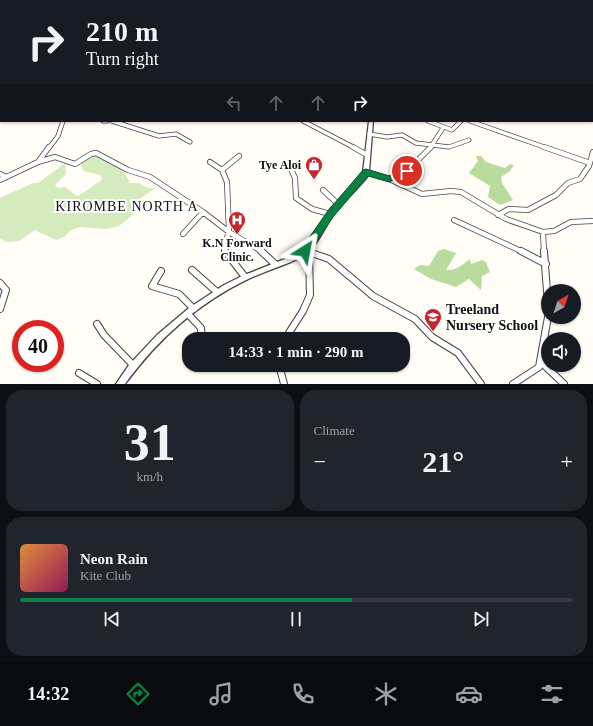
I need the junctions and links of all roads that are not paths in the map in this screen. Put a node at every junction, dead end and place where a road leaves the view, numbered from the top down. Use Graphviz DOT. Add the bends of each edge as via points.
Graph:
graph roads {
  1 [pos="63,122"];
  2 [pos="115,122"];
  3 [pos="305,122"];
  4 [pos="370,122"];
  5 [pos="430,122"];
  6 [pos="460,122"];
  7 [pos="473,122"];
  8 [pos="443,128"];
  9 [pos="369,134"];
  10 [pos="469,140"];
  11 [pos="190,142"];
  12 [pos="432,146"];
  13 [pos="367,155"];
  14 [pos="238,156"];
  15 [pos="592,156"];
  16 [pos="38,162"];
  17 [pos="210,162"];
  18 [pos="590,163"];
  19 [pos="291,169"];
  20 [pos="222,170"];
  21 [pos="366,172"];
  22 [pos="0,174"];
  23 [pos="6,177"];
  24 [pos="389,179"];
  25 [pos="0,180"];
  26 [pos="323,190"];
  27 [pos="338,204"];
  28 [pos="203,212"];
  29 [pos="330,214"];
  30 [pos="498,215"];
  31 [pos="454,220"];
  32 [pos="593,221"];
  33 [pos="229,232"];
  34 [pos="543,232"];
  35 [pos="183,234"];
  36 [pos="307,252"];
  37 [pos="275,264"];
  38 [pos="546,264"];
  39 [pos="192,270"];
  40 [pos="161,271"];
  41 [pos="245,277"];
  42 [pos="0,283"];
  43 [pos="547,284"];
  44 [pos="217,292"];
  45 [pos="0,309"];
  46 [pos="191,312"];
  47 [pos="97,324"];
  48 [pos="201,332"];
  49 [pos="290,332"];
  50 [pos="541,364"];
  51 [pos="133,366"];
  52 [pos="281,372"];
  53 [pos="551,372"];
  54 [pos="79,373"];
  55 [pos="97,384"];
  56 [pos="120,384"];
  57 [pos="284,384"];
  58 [pos="481,384"];
  59 [pos="513,384"];
  60 [pos="564,384"];
  1 -- 16 [label="street" via="58,136"];
  2 -- 11 [label="street" via="159,136 176,134"];
  3 -- 13 [label="street"];
  4 -- 9 [label="street"];
  5 -- 8 [label="street"];
  6 -- 8 [label="street" via="452,130"];
  7 -- 18 [label="street"];
  8 -- 12 [label="street"];
  9 -- 12 [label="street" via="387,137 402,135 416,143"];
  9 -- 13 [label="street"];
  10 -- 12 [label="street" via="453,147"];
  12 -- 24 [label="street" via="407,171"];
  13 -- 21 [label="street"];
  14 -- 20 [label="street"];
  15 -- 18 [label="street"];
  16 -- 23 [label="street"];
  16 -- 28 [label="street" via="55,157 75,164 91,154 96,154 128,170 150,177"];
  17 -- 20 [label="street"];
  18 -- 30 [label="street" via="580,179 568,183 556,195 528,210 504,209"];
  19 -- 29 [label="street" via="296,178 296,198 312,209"];
  20 -- 33 [label="street" via="227,182"];
  21 -- 24 [label="street"];
  21 -- 27 [label="street"];
  22 -- 23 [label="street"];
  23 -- 25 [label="street"];
  24 -- 30 [label="street" via="422,194 455,191 464,193"];
  26 -- 27 [label="street"];
  27 -- 29 [label="street"];
  28 -- 33 [label="street"];
  28 -- 35 [label="street" via="194,219 193,227"];
  29 -- 36 [label="street"];
  30 -- 34 [label="street"];
  31 -- 38 [label="street"];
  32 -- 34 [label="street" via="571,222 554,231"];
  33 -- 37 [label="street" via="267,254"];
  33 -- 41 [label="street" via="225,252"];
  34 -- 38 [label="street"];
  36 -- 37 [label="street"];
  36 -- 49 [label="street" via="310,295"];
  36 -- 58 [label="street" via="329,259 373,296 416,319 432,337 458,353"];
  37 -- 41 [label="street"];
  38 -- 43 [label="street"];
  39 -- 44 [label="street"];
  40 -- 46 [label="street" via="152,286 179,294"];
  41 -- 44 [label="street"];
  42 -- 45 [label="street" via="6,290"];
  44 -- 46 [label="street"];
  46 -- 48 [label="street"];
  46 -- 51 [label="street" via="146,350"];
  47 -- 51 [label="street" via="102,335"];
  50 -- 59 [label="street"];
  51 -- 56 [label="street"];
  52 -- 57 [label="street"];
  53 -- 60 [label="street"];
  54 -- 55 [label="street"];
}
